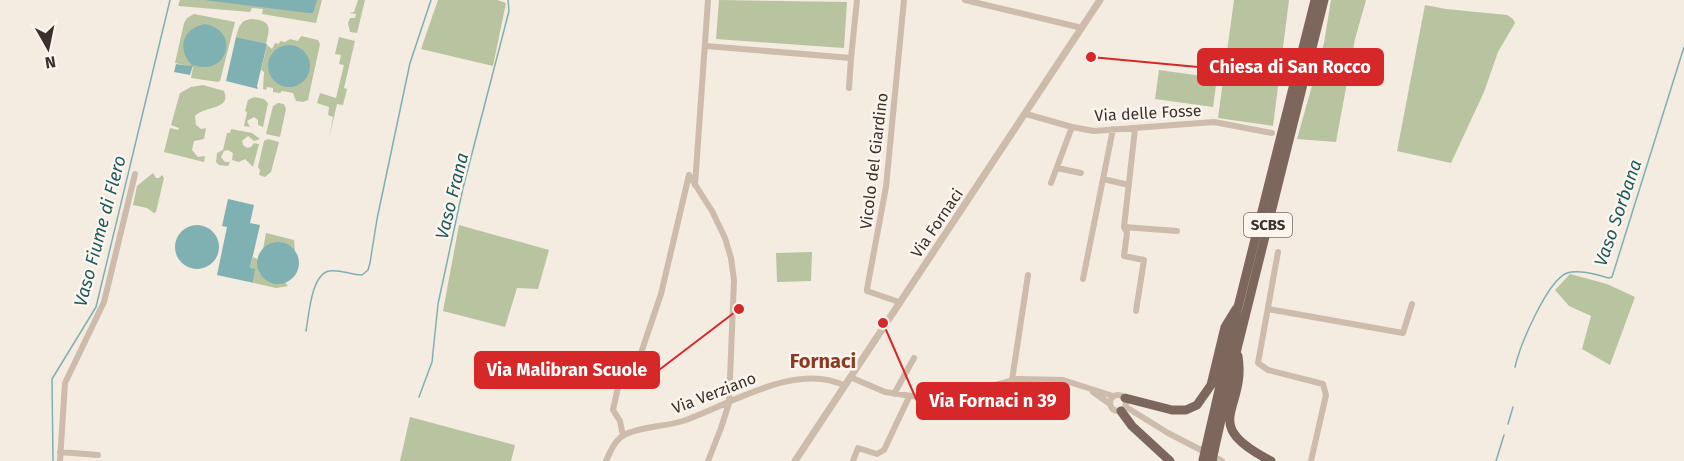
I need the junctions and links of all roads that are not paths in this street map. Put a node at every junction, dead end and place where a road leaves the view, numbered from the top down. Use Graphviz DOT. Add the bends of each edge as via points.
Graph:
graph roads {
  1 [pos="708,0"];
  2 [pos="857,0"];
  3 [pos="904,0"];
  4 [pos="965,0"];
  5 [pos="1100,0"];
  6 [pos="1315,0"];
  7 [pos="1324,0"];
  8 [pos="1082,28"];
  9 [pos="706,46"];
  10 [pos="851,58"];
  11 [pos="849,88"];
  12 [pos="1026,114"];
  13 [pos="1072,127"];
  14 [pos="1113,129"];
  15 [pos="1135,129"];
  16 [pos="1272,133"];
  17 [pos="1057,168"];
  18 [pos="1081,173"];
  19 [pos="135,174"];
  20 [pos="1103,179"];
  21 [pos="1051,183"];
  22 [pos="695,185"];
  23 [pos="1129,185"];
  24 [pos="1124,227"];
  25 [pos="1177,231"];
  26 [pos="1278,252"];
  27 [pos="1028,275"];
  28 [pos="1083,279"];
  29 [pos="899,302"];
  30 [pos="1412,304"];
  31 [pos="1238,307"];
  32 [pos="1268,309"];
  33 [pos="1136,311"];
  34 [pos="1237,349"];
  35 [pos="914,358"];
  36 [pos="850,377"];
  37 [pos="1012,380"];
  38 [pos="845,386"];
  39 [pos="1088,388"];
  40 [pos="894,394"];
  41 [pos="1113,396"];
  42 [pos="909,397"];
  43 [pos="729,403"];
  44 [pos="1110,404"];
  45 [pos="1124,405"];
  46 [pos="623,436"];
  47 [pos="60,453"];
  48 [pos="1211,453"];
  49 [pos="98,454"];
  50 [pos="1311,460"];
  51 [pos="60,461"];
  52 [pos="606,461"];
  53 [pos="708,461"];
  54 [pos="795,461"];
  55 [pos="853,461"];
  56 [pos="1170,461"];
  57 [pos="1203,461"];
  58 [pos="1222,461"];
  59 [pos="1271,461"];
  1 -- 9 [label="street"];
  2 -- 10 [label="street"];
  3 -- 29 [label="street, Vicolo del Giardino" via="886,187 867,289"];
  4 -- 8 [label="street"];
  5 -- 8 [label="street, Via Fornaci"];
  6 -- 31 [label="main road, SCBS"];
  7 -- 34 [label="main road, SCBS"];
  8 -- 12 [label="street, Via Fornaci"];
  9 -- 10 [label="street"];
  9 -- 22 [label="street"];
  10 -- 11 [label="street"];
  12 -- 13 [label="street, Via delle Fosse"];
  12 -- 29 [label="street, Via Fornaci"];
  13 -- 14 [label="street, Via delle Fosse"];
  13 -- 17 [label="street"];
  14 -- 15 [label="street, Via delle Fosse"];
  14 -- 20 [label="street"];
  15 -- 16 [label="street, Via delle Fosse" via="1214,122"];
  15 -- 23 [label="street"];
  17 -- 18 [label="street"];
  17 -- 21 [label="street"];
  19 -- 47 [label="street" via="104,302 65,382"];
  20 -- 23 [label="street"];
  20 -- 28 [label="street"];
  22 -- 43 [label="street" via="712,211 731,258 734,280"];
  22 -- 46 [label="street" via="689,176 661,294 640,356 620,378 613,410"];
  23 -- 24 [label="street"];
  24 -- 25 [label="street"];
  24 -- 33 [label="street" via="1124,256 1144,261"];
  26 -- 32 [label="street"];
  27 -- 37 [label="street"];
  29 -- 36 [label="street, Via Fornaci"];
  30 -- 32 [label="street" via="1403,333"];
  31 -- 45 [label="main road" via="1225,327 1211,385 1197,405 1186,410"];
  31 -- 48 [label="main road, SCBS"];
  32 -- 50 [label="street" via="1258,363 1268,370 1323,384 1326,395"];
  34 -- 48 [label="main road, SCBS"];
  34 -- 59 [label="main road" via="1239,373 1230,411 1232,430 1245,447"];
  35 -- 40 [label="street"];
  36 -- 38 [label="street, Via Fornaci"];
  36 -- 40 [label="street"];
  37 -- 39 [label="street" via="1063,380"];
  37 -- 42 [label="street" via="939,400"];
  38 -- 43 [label="street, Via Verziano" via="825,378 804,380 774,385"];
  38 -- 54 [label="street, Via Fornaci"];
  39 -- 41 [label="street"];
  39 -- 44 [label="street"];
  40 -- 42 [label="street"];
  41 -- 44 [label="street"];
  41 -- 45 [label="street" via="1121,395"];
  42 -- 55 [label="street" via="884,450 877,454 858,448"];
  43 -- 46 [label="street, Via Verziano" via="683,421"];
  43 -- 53 [label="street"];
  44 -- 45 [label="street" via="1116,411"];
  45 -- 56 [label="main road" via="1132,426"];
  45 -- 58 [label="street"];
  46 -- 52 [label="street"];
  47 -- 49 [label="street"];
  47 -- 51 [label="street"];
  48 -- 57 [label="main road, SCBS, bridge"];
}
